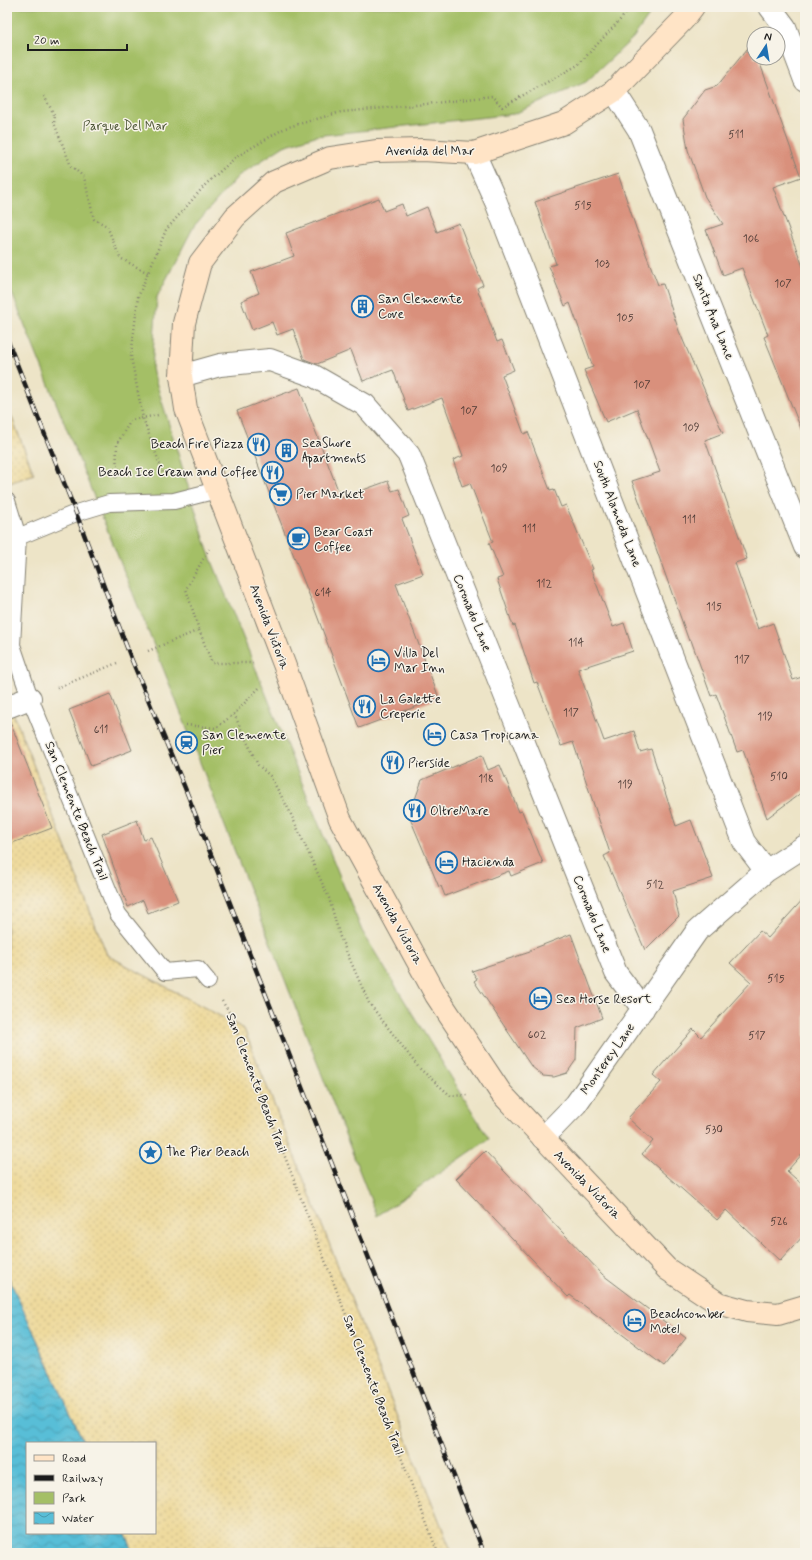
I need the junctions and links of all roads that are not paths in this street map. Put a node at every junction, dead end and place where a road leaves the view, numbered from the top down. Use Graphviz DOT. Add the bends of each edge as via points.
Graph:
graph roads {
  1 [pos="693,7"];
  2 [pos="770,7"];
  3 [pos="805,80"];
  4 [pos="614,91"];
  5 [pos="474,153"];
  6 [pos="181,376"];
  7 [pos="217,490"];
  8 [pos="7,501"];
  9 [pos="18,537"];
  10 [pos="804,543"];
  11 [pos="30,698"];
  12 [pos="7,707"];
  13 [pos="805,846"];
  14 [pos="766,871"];
  15 [pos="208,981"];
  16 [pos="643,1009"];
  17 [pos="543,1138"];
  18 [pos="805,1306"];
  1 -- 4 [label="main road, Avenida del Mar" via="684,20"];
  2 -- 3 [label="street" via="785,27"];
  4 -- 5 [label="main road, Avenida del Mar" via="564,123"];
  4 -- 10 [label="street, Santa Ana Lane" via="639,130"];
  5 -- 6 [label="main road, Avenida del Mar" via="376,151 330,158 274,182 234,217 200,263 184,323"];
  5 -- 14 [label="street, South Alameda Lane" via="496,202 744,842"];
  6 -- 7 [label="main road, Avenida Victoria" via="186,409"];
  6 -- 16 [label="street, Coronado Lane" via="220,365 270,360 314,376 365,405 410,455 616,973"];
  7 -- 9 [label="lane" via="174,501 110,503 76,513"];
  7 -- 17 [label="main road, Avenida Victoria" via="340,819 436,995 501,1093"];
  8 -- 9 [label="lane, San Clemente Beach Trail"];
  9 -- 11 [label="lane, San Clemente Beach Trail" via="12,645"];
  11 -- 12 [label="street"];
  11 -- 15 [label="lane, San Clemente Beach Trail" via="118,914 165,972 198,969"];
  13 -- 14 [label="street, Monterey Lane"];
  14 -- 16 [label="street, Monterey Lane" via="697,931"];
  16 -- 17 [label="street, Monterey Lane" via="576,1104"];
  17 -- 18 [label="main road, Avenida Victoria" via="667,1269 718,1303 747,1311 778,1314"];
}
